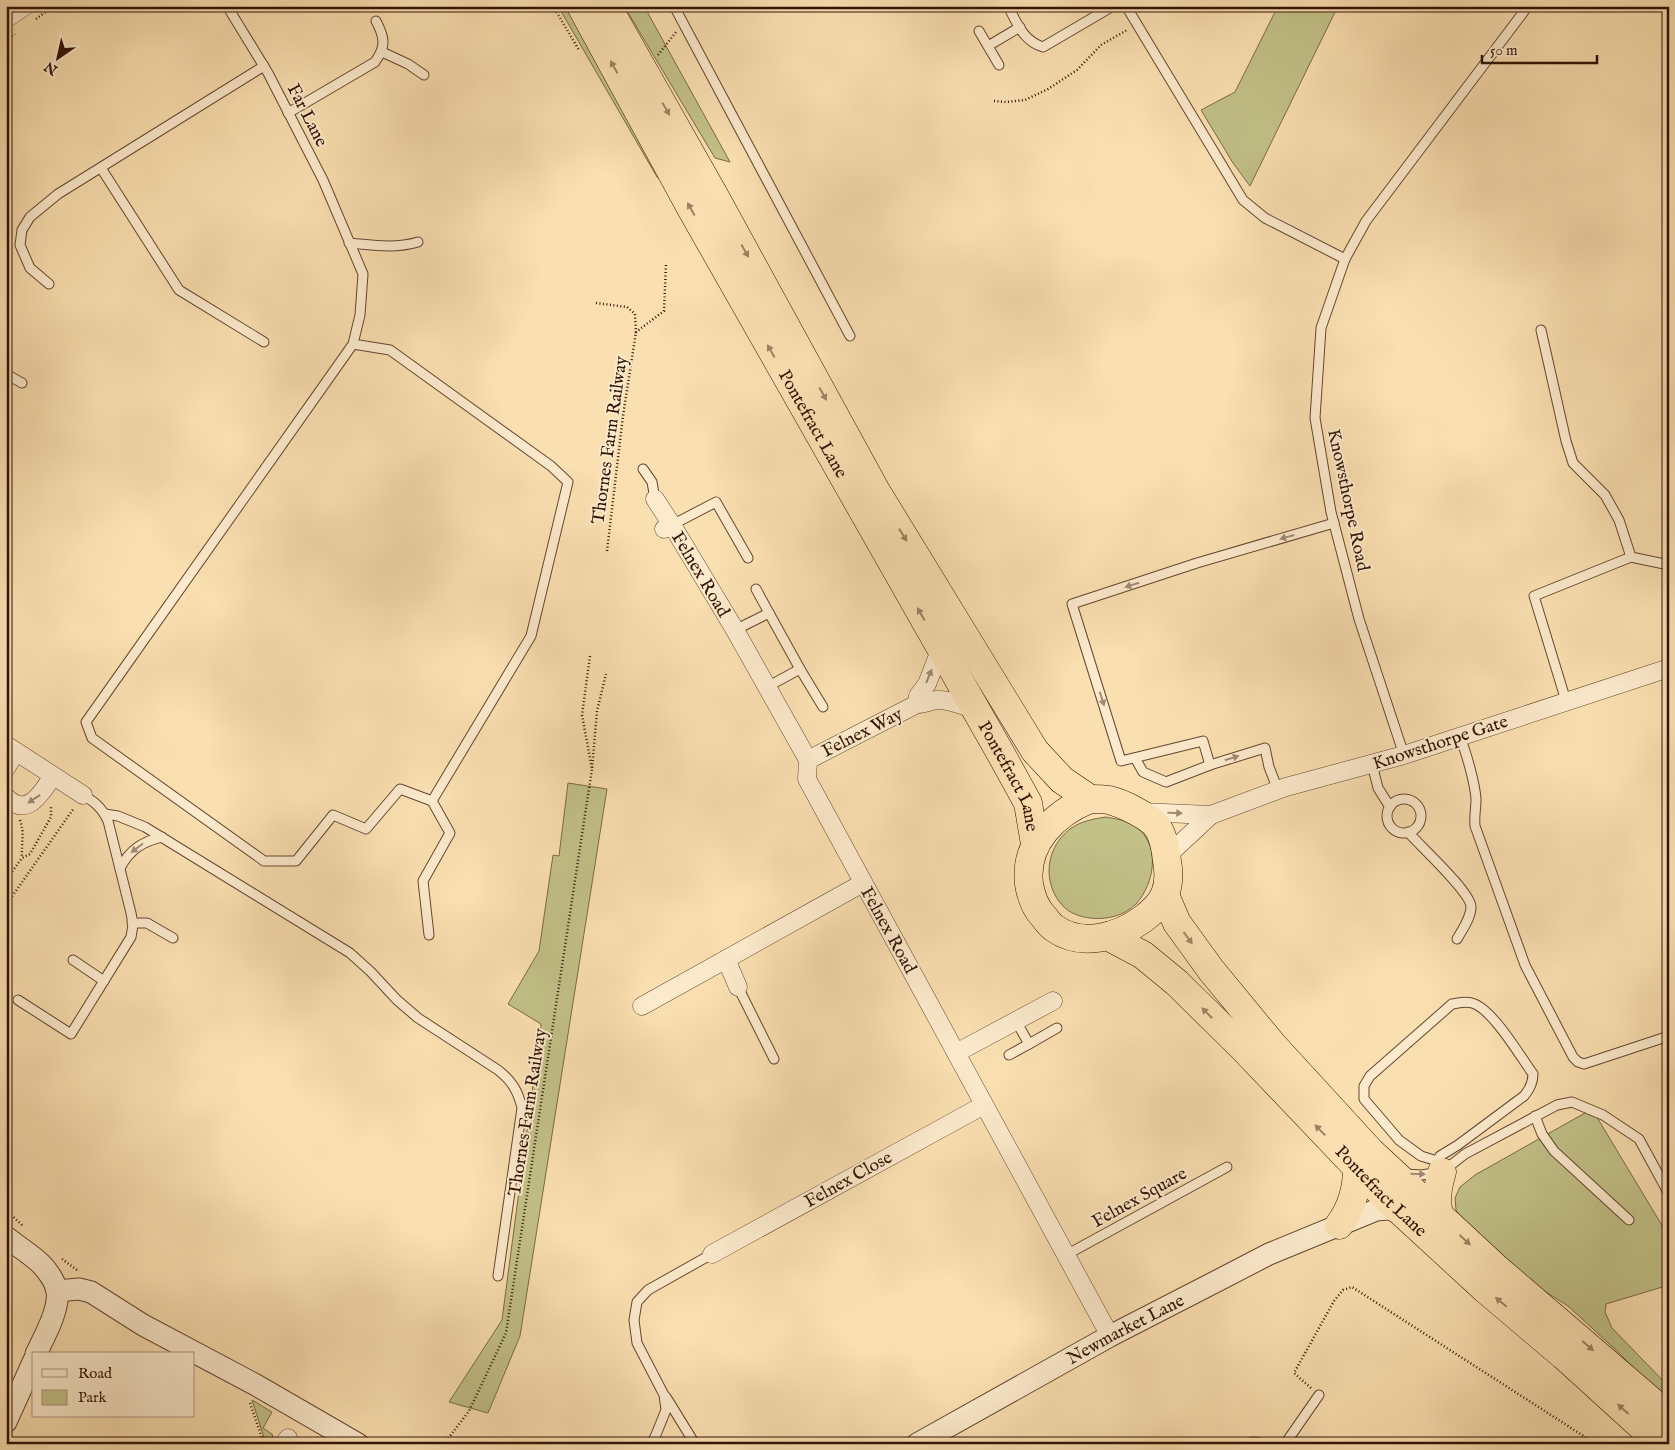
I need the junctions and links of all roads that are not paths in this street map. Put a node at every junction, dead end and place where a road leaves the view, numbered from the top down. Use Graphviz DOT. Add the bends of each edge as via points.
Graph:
graph roads {
  1 [pos="227,6"];
  2 [pos="581,6"];
  3 [pos="607,6"];
  4 [pos="674,6"];
  5 [pos="1008,6"];
  6 [pos="1113,6"];
  7 [pos="1126,6"];
  8 [pos="1523,8"];
  9 [pos="376,21"];
  10 [pos="1020,27"];
  11 [pos="979,31"];
  12 [pos="988,46"];
  13 [pos="382,52"];
  14 [pos="999,65"];
  15 [pos="264,66"];
  16 [pos="424,75"];
  17 [pos="288,113"];
  18 [pos="101,168"];
  19 [pos="418,242"];
  20 [pos="349,243"];
  21 [pos="1345,259"];
  22 [pos="49,284"];
  23 [pos="1541,330"];
  24 [pos="850,336"];
  25 [pos="264,342"];
  26 [pos="353,344"];
  27 [pos="6,374"];
  28 [pos="22,383"];
  29 [pos="643,469"];
  30 [pos="655,499"];
  31 [pos="1334,523"];
  32 [pos="668,527"];
  33 [pos="1632,557"];
  34 [pos="748,558"];
  35 [pos="1669,565"];
  36 [pos="756,590"];
  37 [pos="769,613"];
  38 [pos="735,630"];
  39 [pos="941,648"];
  40 [pos="800,669"];
  41 [pos="1668,670"];
  42 [pos="767,687"];
  43 [pos="1566,701"];
  44 [pos="917,704"];
  45 [pos="822,708"];
  46 [pos="976,710"];
  47 [pos="1460,737"];
  48 [pos="11,749"];
  49 [pos="1404,755"];
  50 [pos="1135,758"];
  51 [pos="808,760"];
  52 [pos="1372,764"];
  53 [pos="1210,765"];
  54 [pos="6,768"];
  55 [pos="49,781"];
  56 [pos="1278,790"];
  57 [pos="83,795"];
  58 [pos="8,799"];
  59 [pos="1090,799"];
  60 [pos="432,801"];
  61 [pos="1390,806"];
  62 [pos="1138,812"];
  63 [pos="105,814"];
  64 [pos="1211,815"];
  65 [pos="1408,832"];
  66 [pos="162,837"];
  67 [pos="1035,844"];
  68 [pos="1167,856"];
  69 [pos="120,868"];
  70 [pos="863,883"];
  71 [pos="1165,895"];
  72 [pos="132,923"];
  73 [pos="429,935"];
  74 [pos="1109,937"];
  75 [pos="173,938"];
  76 [pos="1457,940"];
  77 [pos="726,959"];
  78 [pos="73,960"];
  79 [pos="104,980"];
  80 [pos="738,987"];
  81 [pos="18,1000"];
  82 [pos="1053,1001"];
  83 [pos="642,1006"];
  84 [pos="1016,1020"];
  85 [pos="1058,1028"];
  86 [pos="1669,1036"];
  87 [pos="1029,1044"];
  88 [pos="956,1053"];
  89 [pos="1009,1055"];
  90 [pos="774,1058"];
  91 [pos="984,1105"];
  92 [pos="1535,1116"];
  93 [pos="1439,1166"];
  94 [pos="1227,1167"];
  95 [pos="1357,1168"];
  96 [pos="1393,1173"];
  97 [pos="1669,1194"];
  98 [pos="1403,1214"];
  99 [pos="1439,1216"];
  100 [pos="1629,1220"];
  101 [pos="1339,1225"];
  102 [pos="6,1238"];
  103 [pos="712,1254"];
  104 [pos="1066,1255"];
  105 [pos="498,1276"];
  106 [pos="57,1291"];
  107 [pos="1110,1336"];
  108 [pos="37,1352"];
  109 [pos="194,1352"];
  110 [pos="195,1353"];
  111 [pos="32,1364"];
  112 [pos="664,1395"];
  113 [pos="1320,1396"];
  114 [pos="6,1422"];
  115 [pos="1669,1422"];
  116 [pos="358,1444"];
  117 [pos="651,1444"];
  118 [pos="695,1444"];
  119 [pos="917,1444"];
  120 [pos="1245,1444"];
  121 [pos="1264,1444"];
  122 [pos="1285,1444"];
  123 [pos="1657,1444"];
  1 -- 15 [label="lane, Far Lane"];
  39 -- 2 [label="highway, Pontefract Lane, one-way" via="696,218"];
  3 -- 59 [label="highway, Pontefract Lane, one-way" via="876,491 1035,751 1062,780"];
  4 -- 24 [label="lane"];
  5 -- 10 [label="lane"];
  6 -- 10 [label="lane" via="1043,47 1033,44"];
  7 -- 21 [label="lane" via="1243,200 1265,218"];
  8 -- 21 [label="lane, Knowsthorpe Road" via="1366,221"];
  9 -- 13 [label="lane" via="384,41"];
  10 -- 12 [label="lane"];
  11 -- 12 [label="lane"];
  12 -- 14 [label="lane"];
  13 -- 16 [label="lane"];
  13 -- 17 [label="lane" via="375,62"];
  15 -- 17 [label="lane, Far Lane"];
  15 -- 18 [label="lane"];
  17 -- 20 [label="lane, Far Lane" via="323,180"];
  18 -- 22 [label="lane" via="42,206 22,230 20,245 30,268"];
  18 -- 25 [label="lane" via="178,290"];
  19 -- 20 [label="lane" via="403,246"];
  20 -- 26 [label="lane, Far Lane" via="363,274 360,315"];
  21 -- 31 [label="lane, Knowsthorpe Road" via="1321,328 1315,418"];
  23 -- 33 [label="lane" via="1573,462 1605,495 1619,520"];
  26 -- 60 [label="lane" via="390,350 551,466 568,482 531,636"];
  26 -- 60 [label="lane" via="86,722 92,738 264,861 296,861 333,815 366,829 400,788"];
  27 -- 28 [label="lane"];
  29 -- 30 [label="lane" via="652,482"];
  30 -- 32 [label="street, Felnex Road"];
  31 -- 49 [label="lane, Knowsthorpe Road" via="1359,619"];
  31 -- 50 [label="lane, one-way" via="1072,604 1121,762"];
  32 -- 34 [label="lane" via="716,502"];
  32 -- 38 [label="street, Felnex Road"];
  33 -- 35 [label="lane"];
  33 -- 43 [label="lane" via="1534,596"];
  36 -- 37 [label="lane"];
  37 -- 38 [label="lane"];
  37 -- 40 [label="lane"];
  38 -- 42 [label="street, Felnex Road"];
  44 -- 39 [label="street, Felnex Way, one-way"];
  39 -- 46 [label="highway, Pontefract Lane"];
  40 -- 42 [label="lane"];
  40 -- 45 [label="lane"];
  41 -- 43 [label="street, Knowsthorpe Gate"];
  42 -- 51 [label="street, Felnex Road"];
  43 -- 47 [label="street, Knowsthorpe Gate"];
  44 -- 46 [label="street, Felnex Way" via="937,700"];
  44 -- 51 [label="street, Felnex Way"];
  46 -- 67 [label="highway, Pontefract Lane" via="1028,803"];
  47 -- 49 [label="street, Knowsthorpe Gate"];
  47 -- 86 [label="lane" via="1476,798 1474,815 1478,836 1525,965 1573,1056 1584,1064"];
  48 -- 54 [label="street"];
  48 -- 55 [label="street"];
  49 -- 52 [label="street, Knowsthorpe Gate"];
  50 -- 53 [label="lane" via="1143,772 1166,782"];
  50 -- 53 [label="lane" via="1203,741"];
  51 -- 70 [label="street, Felnex Road" via="807,779"];
  52 -- 56 [label="street, Knowsthorpe Gate"];
  52 -- 61 [label="lane" via="1378,788"];
  53 -- 56 [label="lane, one-way" via="1265,748"];
  55 -- 57 [label="street"];
  55 -- 58 [label="street, one-way" via="37,800 31,803 17,804"];
  56 -- 64 [label="street, Knowsthorpe Gate"];
  57 -- 63 [label="lane"];
  59 -- 62 [label="highway" via="1110,800"];
  59 -- 67 [label="highway" via="1060,815"];
  60 -- 73 [label="lane" via="450,833 423,881"];
  61 -- 65 [label="lane" via="1387,812 1389,823 1397,831"];
  61 -- 65 [label="lane" via="1404,799 1418,806 1420,822"];
  62 -- 64 [label="street, Knowsthorpe Gate, one-way"];
  62 -- 68 [label="highway" via="1158,827"];
  63 -- 66 [label="lane" via="130,820"];
  63 -- 69 [label="lane"];
  64 -- 68 [label="street, Knowsthorpe Gate"];
  65 -- 76 [label="lane" via="1468,897 1471,906 1469,916"];
  66 -- 69 [label="lane, one-way" via="136,847"];
  66 -- 105 [label="lane" via="350,954 418,1018 510,1080 522,1108"];
  67 -- 74 [label="highway" via="1029,859 1028,876 1031,896 1039,912 1054,928 1074,937"];
  68 -- 71 [label="highway" via="1169,875"];
  69 -- 72 [label="lane"];
  70 -- 77 [label="street"];
  70 -- 88 [label="street, Felnex Road"];
  71 -- 74 [label="highway" via="1151,913 1129,929"];
  71 -- 96 [label="highway, Pontefract Lane, one-way" via="1177,923 1211,970 1272,1044"];
  72 -- 75 [label="lane" via="148,923"];
  72 -- 79 [label="lane" via="131,938"];
  95 -- 74 [label="highway, Pontefract Lane, one-way" via="1177,983 1143,955"];
  77 -- 80 [label="street"];
  77 -- 83 [label="street"];
  78 -- 79 [label="lane"];
  79 -- 81 [label="lane" via="71,1034"];
  80 -- 90 [label="lane"];
  82 -- 84 [label="street"];
  84 -- 87 [label="lane"];
  84 -- 88 [label="street"];
  85 -- 87 [label="lane"];
  87 -- 89 [label="lane"];
  88 -- 91 [label="street, Felnex Road"];
  91 -- 103 [label="street, Felnex Close"];
  91 -- 104 [label="street, Felnex Road"];
  92 -- 93 [label="lane"];
  92 -- 97 [label="lane" via="1557,1105 1572,1102 1603,1115 1639,1139"];
  92 -- 100 [label="lane" via="1554,1151"];
  93 -- 93 [label="lane" via="1440,1156 1524,1096 1533,1080 1533,1074 1490,1013 1473,1003 1452,1004 1370,1076 1364,1086 1364,1099 1399,1140"];
  96 -- 93 [label="lane, one-way" via="1421,1175"];
  93 -- 99 [label="highway" via="1436,1201"];
  94 -- 104 [label="lane, Felnex Square"];
  95 -- 98 [label="highway, Pontefract Lane"];
  95 -- 101 [label="highway" via="1355,1192 1347,1215"];
  96 -- 99 [label="highway, Pontefract Lane"];
  98 -- 101 [label="street, Newmarket Lane" via="1389,1209 1376,1210"];
  123 -- 98 [label="highway, Pontefract Lane, one-way" via="1564,1356"];
  99 -- 115 [label="highway, Pontefract Lane, one-way" via="1650,1400"];
  101 -- 107 [label="street, Newmarket Lane" via="1269,1254"];
  102 -- 106 [label="street" via="40,1263"];
  103 -- 112 [label="lane" via="648,1290 637,1302 634,1320 638,1343"];
  104 -- 107 [label="street, Felnex Road"];
  106 -- 108 [label="street" via="56,1305"];
  106 -- 109 [label="street" via="79,1289 91,1292"];
  107 -- 119 [label="street, Newmarket Lane"];
  110 -- 116 [label="street"];
  111 -- 114 [label="street"];
  112 -- 117 [label="lane" via="666,1410"];
  112 -- 118 [label="lane"];
  113 -- 122 [label="lane"];
  120 -- 121 [label="lane"];
}
